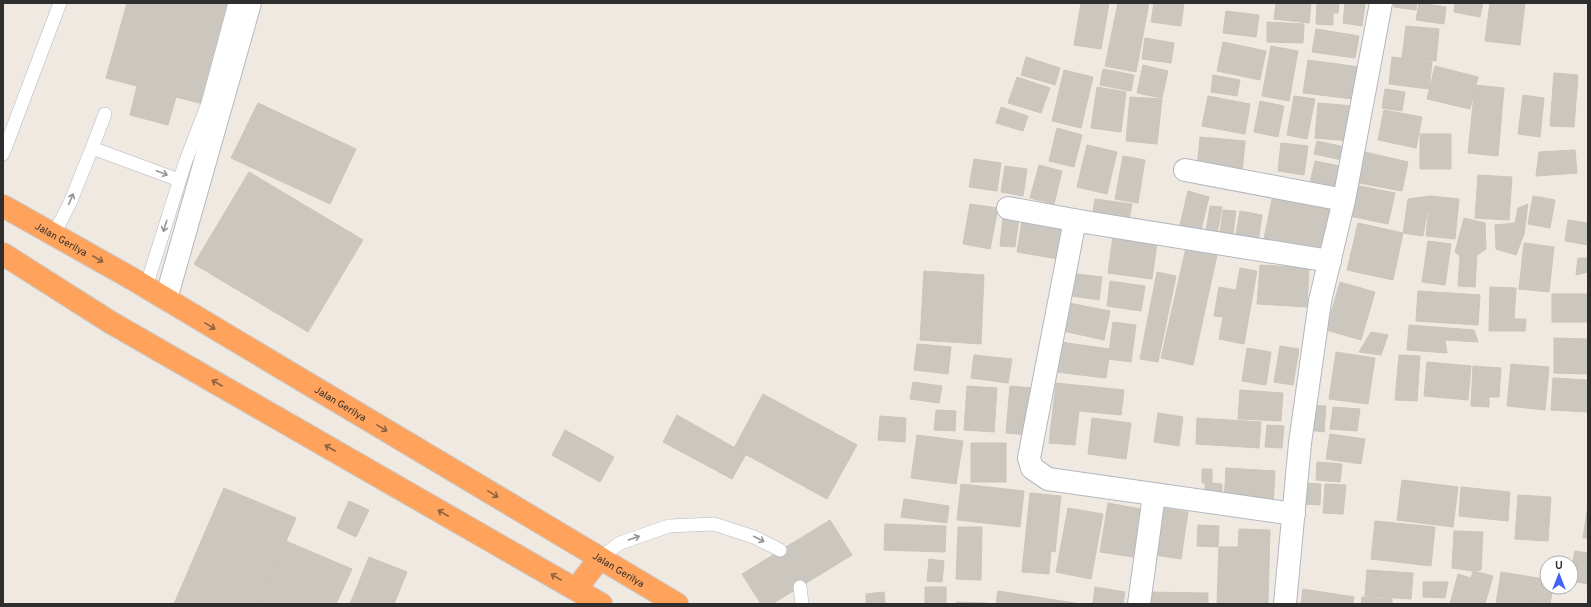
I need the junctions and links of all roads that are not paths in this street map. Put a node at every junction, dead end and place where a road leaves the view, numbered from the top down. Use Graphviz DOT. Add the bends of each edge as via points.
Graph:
graph roads {
  1 [pos="60,3"];
  2 [pos="235,3"];
  3 [pos="250,3"];
  4 [pos="1381,3"];
  5 [pos="105,114"];
  6 [pos="92,148"];
  7 [pos="3,154"];
  8 [pos="1185,170"];
  9 [pos="179,180"];
  10 [pos="1344,200"];
  11 [pos="3,206"];
  12 [pos="1008,208"];
  13 [pos="1075,220"];
  14 [pos="54,234"];
  15 [pos="3,254"];
  16 [pos="1330,260"];
  17 [pos="146,287"];
  18 [pos="166,300"];
  19 [pos="1154,495"];
  20 [pos="1294,514"];
  21 [pos="780,550"];
  22 [pos="600,558"];
  23 [pos="800,587"];
  24 [pos="576,589"];
  25 [pos="602,604"];
  26 [pos="677,604"];
  27 [pos="802,604"];
  28 [pos="1139,604"];
  29 [pos="1285,604"];
  1 -- 7 [label="lane"];
  2 -- 9 [label="lane" via="208,103"];
  3 -- 18 [label="street"];
  4 -- 10 [label="street"];
  5 -- 6 [label="lane"];
  6 -- 9 [label="lane, one-way"];
  14 -- 6 [label="lane, one-way" via="70,203"];
  8 -- 10 [label="street"];
  9 -- 17 [label="lane, one-way"];
  10 -- 16 [label="street"];
  11 -- 14 [label="highway, Jalan Gerilya"];
  12 -- 13 [label="street"];
  13 -- 16 [label="street"];
  13 -- 19 [label="street" via="1029,458 1032,468 1048,479"];
  14 -- 17 [label="highway, Jalan Gerilya, one-way"];
  24 -- 15 [label="highway, one-way" via="110,322"];
  16 -- 20 [label="street" via="1320,301 1300,443"];
  17 -- 18 [label="highway, Jalan Gerilya"];
  18 -- 22 [label="highway, Jalan Gerilya, one-way"];
  19 -- 20 [label="street"];
  19 -- 28 [label="street"];
  20 -- 29 [label="street"];
  22 -- 21 [label="lane, one-way" via="620,543 669,526 706,524 714,524 754,537"];
  22 -- 24 [label="highway"];
  22 -- 26 [label="highway, Jalan Gerilya"];
  23 -- 27 [label="lane"];
  24 -- 25 [label="highway"];
}
